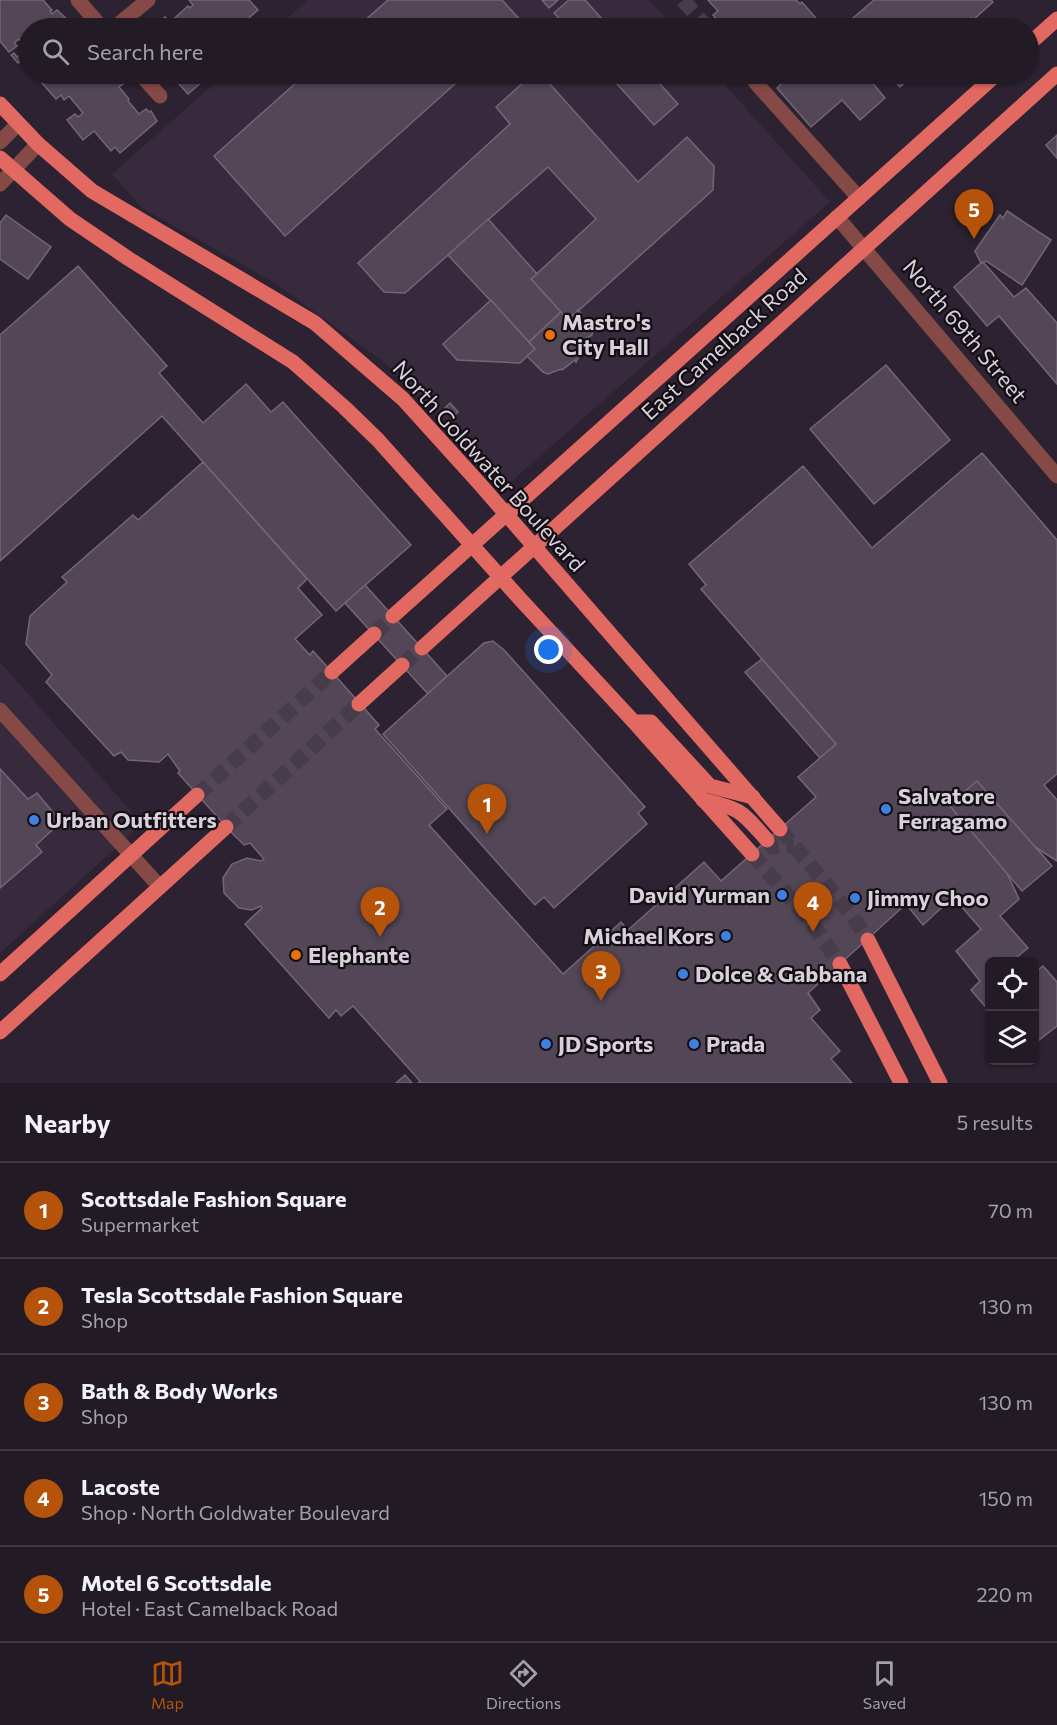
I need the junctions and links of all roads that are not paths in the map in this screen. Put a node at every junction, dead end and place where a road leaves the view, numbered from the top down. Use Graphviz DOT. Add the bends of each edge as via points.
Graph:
graph roads {
  1 [pos="78,0"];
  2 [pos="148,0"];
  3 [pos="93,18"];
  4 [pos="126,18"];
  5 [pos="1057,19"];
  6 [pos="1039,36"];
  7 [pos="1057,74"];
  8 [pos="150,84"];
  9 [pos="757,84"];
  10 [pos="986,84"];
  11 [pos="160,96"];
  12 [pos="0,104"];
  13 [pos="18,124"];
  14 [pos="0,142"];
  15 [pos="38,144"];
  16 [pos="0,158"];
  17 [pos="12,169"];
  18 [pos="0,184"];
  19 [pos="859,198"];
  20 [pos="837,217"];
  21 [pos="864,248"];
  22 [pos="1057,476"];
  23 [pos="506,513"];
  24 [pos="472,544"];
  25 [pos="534,547"];
  26 [pos="501,577"];
  27 [pos="393,616"];
  28 [pos="374,634"];
  29 [pos="422,648"];
  30 [pos="402,665"];
  31 [pos="332,672"];
  32 [pos="360,704"];
  33 [pos="0,710"];
  34 [pos="634,722"];
  35 [pos="197,795"];
  36 [pos="753,797"];
  37 [pos="703,800"];
  38 [pos="226,827"];
  39 [pos="780,829"];
  40 [pos="767,840"];
  41 [pos="752,854"];
  42 [pos="131,855"];
  43 [pos="160,887"];
  44 [pos="868,940"];
  45 [pos="840,964"];
  46 [pos="0,974"];
  47 [pos="0,1032"];
  48 [pos="901,1083"];
  49 [pos="940,1083"];
  1 -- 3 [label="street"];
  2 -- 4 [label="street"];
  5 -- 6 [label="main road"];
  7 -- 21 [label="main road, East Camelback Road"];
  8 -- 11 [label="street"];
  9 -- 19 [label="street"];
  10 -- 19 [label="main road, East Camelback Road"];
  12 -- 13 [label="main road, North Goldwater Boulevard"];
  13 -- 14 [label="street"];
  13 -- 15 [label="main road, North Goldwater Boulevard"];
  15 -- 17 [label="street"];
  15 -- 23 [label="main road, North Goldwater Boulevard" via="92,191 315,323 403,399"];
  16 -- 17 [label="main road"];
  17 -- 18 [label="street"];
  17 -- 24 [label="main road" via="97,237 293,362 378,440"];
  19 -- 20 [label="main road, East Camelback Road"];
  20 -- 21 [label="street, North 69th Street"];
  20 -- 23 [label="main road, East Camelback Road"];
  21 -- 22 [label="street, North 69th Street"];
  21 -- 25 [label="main road, East Camelback Road"];
  23 -- 24 [label="main road, East Camelback Road"];
  23 -- 25 [label="main road, North Goldwater Boulevard"];
  24 -- 26 [label="main road"];
  24 -- 27 [label="main road, East Camelback Road"];
  25 -- 26 [label="main road, East Camelback Road"];
  25 -- 36 [label="main road, North Goldwater Boulevard"];
  26 -- 29 [label="main road, East Camelback Road"];
  26 -- 34 [label="main road"];
  28 -- 31 [label="main road"];
  30 -- 32 [label="main road"];
  33 -- 42 [label="street"];
  34 -- 36 [label="main road" via="651,722 710,786"];
  34 -- 37 [label="main road"];
  35 -- 42 [label="main road"];
  36 -- 39 [label="main road, North Goldwater Boulevard"];
  37 -- 40 [label="main road" via="743,813"];
  37 -- 41 [label="main road"];
  38 -- 43 [label="main road"];
  42 -- 43 [label="street"];
  42 -- 46 [label="main road"];
  43 -- 47 [label="main road"];
  44 -- 49 [label="main road"];
  45 -- 48 [label="main road"];
}
